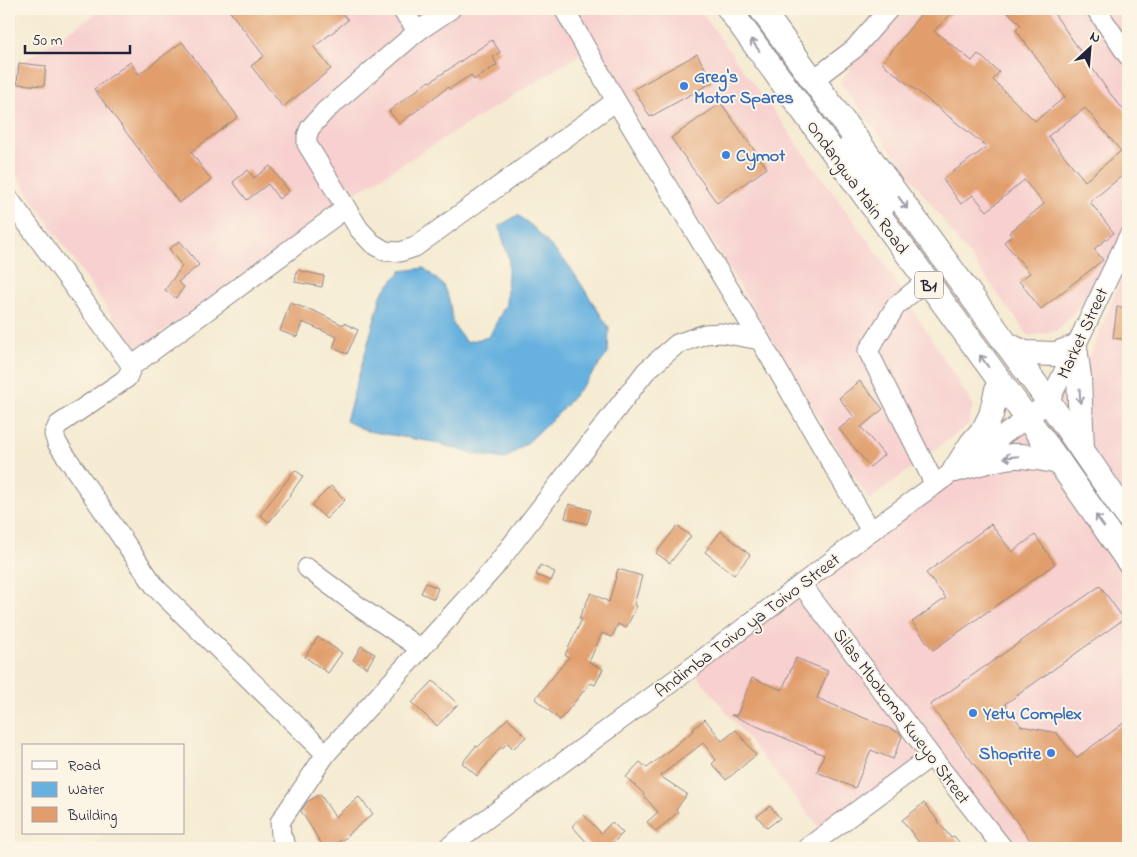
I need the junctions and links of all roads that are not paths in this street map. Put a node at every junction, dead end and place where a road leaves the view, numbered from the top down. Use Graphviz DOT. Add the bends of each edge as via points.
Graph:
graph roads {
  1 [pos="401,9"];
  2 [pos="451,9"];
  3 [pos="564,9"];
  4 [pos="728,9"];
  5 [pos="761,9"];
  6 [pos="889,9"];
  7 [pos="1096,9"];
  8 [pos="418,31"];
  9 [pos="1128,56"];
  10 [pos="813,80"];
  11 [pos="616,101"];
  12 [pos="9,199"];
  13 [pos="346,208"];
  14 [pos="1128,237"];
  15 [pos="926,281"];
  16 [pos="760,340"];
  17 [pos="1006,344"];
  18 [pos="1075,347"];
  19 [pos="132,366"];
  20 [pos="1000,381"];
  21 [pos="1049,402"];
  22 [pos="1027,418"];
  23 [pos="1082,450"];
  24 [pos="1059,462"];
  25 [pos="955,470"];
  26 [pos="935,485"];
  27 [pos="1128,517"];
  28 [pos="871,531"];
  29 [pos="1128,561"];
  30 [pos="307,568"];
  31 [pos="801,584"];
  32 [pos="421,649"];
  33 [pos="326,754"];
  34 [pos="931,756"];
  35 [pos="287,848"];
  36 [pos="447,848"];
  37 [pos="807,848"];
  38 [pos="1003,848"];
  1 -- 8 [label="street"];
  2 -- 8 [label="street"];
  3 -- 11 [label="street"];
  15 -- 4 [label="main road, Ondangwa Main Road / B1, one-way"];
  5 -- 10 [label="main road, Ondangwa Main Road / B1"];
  6 -- 10 [label="street" via="854,49"];
  7 -- 9 [label="street"];
  8 -- 13 [label="street" via="325,111 310,128 307,144"];
  10 -- 15 [label="street"];
  10 -- 17 [label="main road, Ondangwa Main Road / B1, one-way"];
  11 -- 13 [label="street" via="415,247 400,252 385,251 365,236"];
  11 -- 16 [label="street"];
  12 -- 19 [label="street"];
  13 -- 19 [label="street"];
  14 -- 18 [label="street, Market Street"];
  20 -- 15 [label="main road, Ondangwa Main Road / B1, one-way"];
  15 -- 26 [label="street" via="896,306 868,351"];
  16 -- 28 [label="street"];
  16 -- 32 [label="street" via="721,332 705,334 677,344 646,371 493,570"];
  17 -- 18 [label="main road" via="1025,353 1056,354"];
  17 -- 21 [label="main road, Ondangwa Main Road / B1"];
  18 -- 21 [label="street, Market Street"];
  18 -- 23 [label="main road, one-way"];
  19 -- 33 [label="street" via="127,378 58,425 54,434 57,442 156,588"];
  20 -- 22 [label="main road, Ondangwa Main Road / B1"];
  20 -- 25 [label="main road" via="991,415"];
  21 -- 22 [label="street, Andimba Toivo ya Toivo Street"];
  21 -- 23 [label="main road, Ondangwa Main Road / B1"];
  22 -- 24 [label="main road, Ondangwa Main Road / B1"];
  22 -- 25 [label="street, Andimba Toivo ya Toivo Street"];
  23 -- 27 [label="main road, Ondangwa Main Road / B1"];
  24 -- 25 [label="main road, one-way" via="1013,456"];
  29 -- 24 [label="main road, Ondangwa Main Road / B1, one-way"];
  25 -- 26 [label="street, Andimba Toivo ya Toivo Street"];
  26 -- 28 [label="street, Andimba Toivo ya Toivo Street"];
  28 -- 31 [label="street, Andimba Toivo ya Toivo Street"];
  30 -- 32 [label="street"];
  31 -- 34 [label="street, Silas Mbokoma Kweyo Street"];
  31 -- 36 [label="street, Andimba Toivo ya Toivo Street"];
  32 -- 33 [label="street"];
  33 -- 35 [label="street" via="280,822"];
  34 -- 37 [label="street"];
  34 -- 38 [label="street, Silas Mbokoma Kweyo Street"];
}
